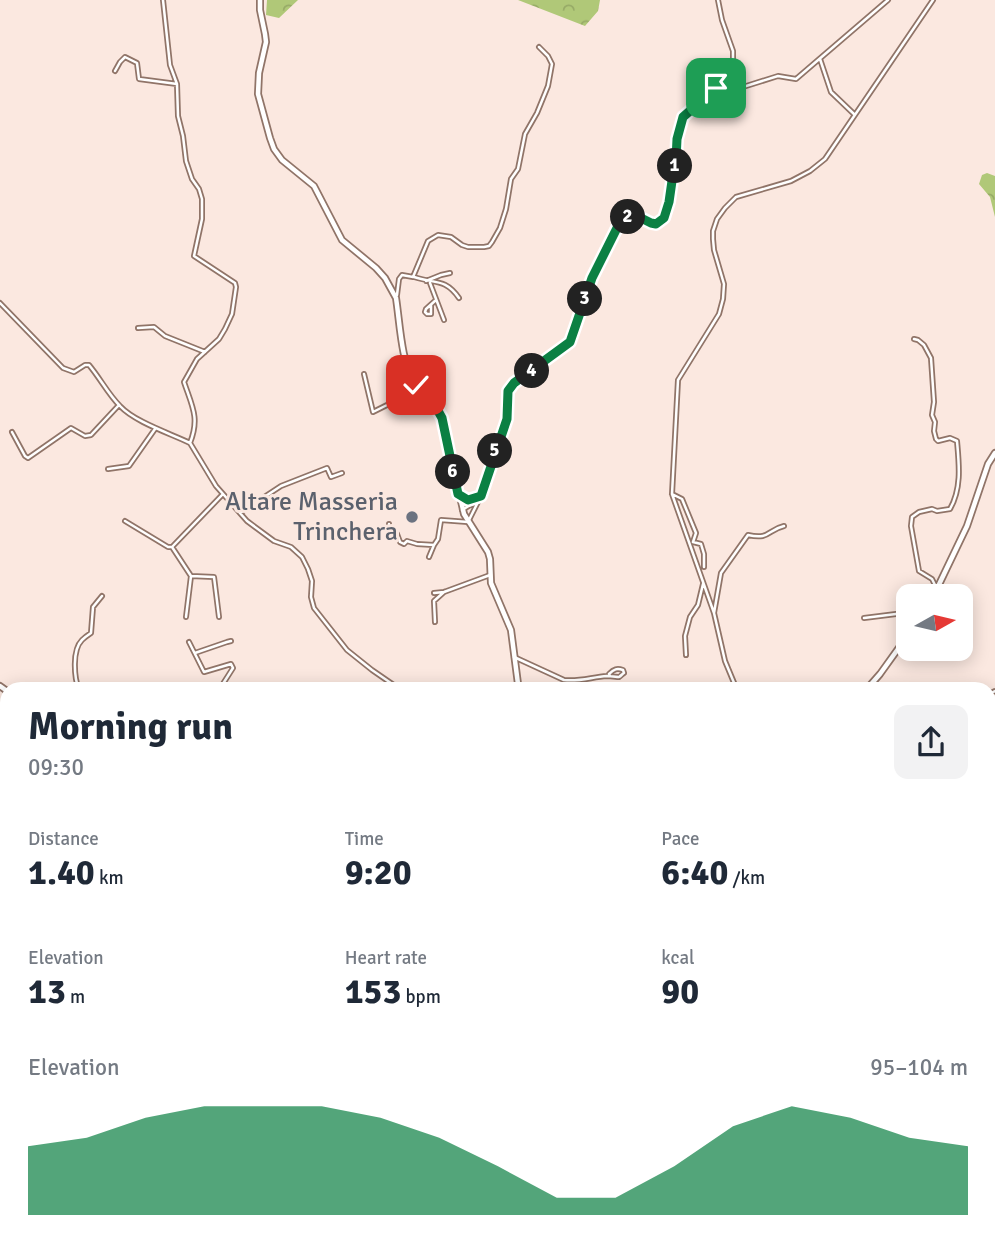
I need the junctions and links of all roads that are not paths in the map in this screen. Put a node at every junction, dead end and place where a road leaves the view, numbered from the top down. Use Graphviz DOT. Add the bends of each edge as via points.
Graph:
graph roads {
  1 [pos="163,0"];
  2 [pos="260,0"];
  3 [pos="718,0"];
  4 [pos="888,0"];
  5 [pos="933,0"];
  6 [pos="539,47"];
  7 [pos="820,59"];
  8 [pos="115,71"];
  9 [pos="177,84"];
  10 [pos="716,88"];
  11 [pos="855,115"];
  12 [pos="450,273"];
  13 [pos="413,276"];
  14 [pos="428,282"];
  15 [pos="396,298"];
  16 [pos="459,298"];
  17 [pos="436,300"];
  18 [pos="0,303"];
  19 [pos="431,305"];
  20 [pos="444,320"];
  21 [pos="138,328"];
  22 [pos="914,340"];
  23 [pos="205,352"];
  24 [pos="364,374"];
  25 [pos="419,389"];
  26 [pos="119,405"];
  27 [pos="156,428"];
  28 [pos="12,432"];
  29 [pos="190,443"];
  30 [pos="995,453"];
  31 [pos="108,469"];
  32 [pos="342,473"];
  33 [pos="223,494"];
  34 [pos="458,494"];
  35 [pos="673,494"];
  36 [pos="481,496"];
  37 [pos="468,500"];
  38 [pos="477,501"];
  39 [pos="462,507"];
  40 [pos="240,513"];
  41 [pos="125,521"];
  42 [pos="468,522"];
  43 [pos="389,524"];
  44 [pos="784,526"];
  45 [pos="434,545"];
  46 [pos="172,547"];
  47 [pos="429,557"];
  48 [pos="704,567"];
  49 [pos="490,575"];
  50 [pos="191,576"];
  51 [pos="703,584"];
  52 [pos="934,584"];
  53 [pos="939,584"];
  54 [pos="444,592"];
  55 [pos="434,593"];
  56 [pos="102,597"];
  57 [pos="714,613"];
  58 [pos="896,614"];
  59 [pos="186,617"];
  60 [pos="219,617"];
  61 [pos="864,618"];
  62 [pos="435,622"];
  63 [pos="231,641"];
  64 [pos="189,642"];
  65 [pos="896,652"];
  66 [pos="195,653"];
  67 [pos="686,655"];
  68 [pos="514,657"];
  69 [pos="221,667"];
  70 [pos="228,676"];
  71 [pos="610,676"];
  72 [pos="76,682"];
  73 [pos="224,682"];
  74 [pos="389,682"];
  75 [pos="518,682"];
  76 [pos="734,682"];
  77 [pos="873,682"];
  1 -- 9 [label="street" via="170,65"];
  2 -- 15 [label="main road" via="265,42 258,94 274,149 314,186 342,240 376,268"];
  3 -- 10 [label="street" via="733,51 733,68"];
  4 -- 7 [label="street"];
  5 -- 11 [label="street"];
  6 -- 13 [label="street" via="552,64 548,86 525,134 506,209 492,242 468,247 451,237 433,237"];
  7 -- 10 [label="street" via="796,79 778,76 743,87"];
  7 -- 11 [label="street" via="831,92"];
  8 -- 9 [label="street" via="125,57 137,63 139,79"];
  9 -- 23 [label="street" via="177,116 186,161 202,199 194,256 236,287 225,329"];
  10 -- 36 [label="street" via="683,117 664,218 656,224 635,215 624,219 592,278 570,342 508,391 507,419"];
  11 -- 35 [label="street" via="825,159 810,171 736,197 717,219 713,239 723,299 719,314 678,380"];
  12 -- 14 [label="street"];
  13 -- 14 [label="street"];
  13 -- 15 [label="street" via="401,276"];
  14 -- 16 [label="street" via="451,286"];
  14 -- 17 [label="street"];
  15 -- 25 [label="main road" via="406,363"];
  17 -- 19 [label="street"];
  17 -- 20 [label="street"];
  18 -- 26 [label="street" via="63,368 74,372 89,365"];
  21 -- 23 [label="street" via="154,327"];
  22 -- 52 [label="street" via="924,345 931,358 936,439 957,441 958,449 958,487 950,509 915,513 911,521 919,571"];
  23 -- 29 [label="street" via="184,382 196,419"];
  24 -- 25 [label="street" via="373,412"];
  25 -- 34 [label="main road" via="442,418"];
  26 -- 27 [label="street"];
  26 -- 28 [label="street" via="91,435 71,428 28,458"];
  27 -- 29 [label="street"];
  27 -- 31 [label="street" via="130,466"];
  29 -- 33 [label="street"];
  30 -- 53 [label="main road" via="968,526"];
  32 -- 40 [label="street" via="331,477 327,468 315,472 281,486"];
  33 -- 40 [label="street"];
  33 -- 46 [label="street"];
  34 -- 37 [label="street"];
  34 -- 39 [label="main road"];
  35 -- 48 [label="street" via="681,499 696,533 692,542 701,544"];
  35 -- 51 [label="street"];
  36 -- 37 [label="street"];
  36 -- 38 [label="street"];
  37 -- 39 [label="street"];
  38 -- 39 [label="street"];
  38 -- 42 [label="street"];
  39 -- 42 [label="main road"];
  40 -- 74 [label="street" via="302,557 312,581 314,608 347,650"];
  41 -- 46 [label="street"];
  42 -- 45 [label="street" via="442,520"];
  42 -- 49 [label="main road" via="488,552"];
  43 -- 45 [label="street" via="404,544"];
  44 -- 57 [label="street" via="768,535 748,535 721,573"];
  45 -- 47 [label="street"];
  46 -- 50 [label="street"];
  49 -- 54 [label="street"];
  49 -- 68 [label="main road" via="511,630"];
  50 -- 59 [label="street"];
  50 -- 60 [label="street" via="214,578"];
  51 -- 57 [label="street"];
  51 -- 67 [label="street" via="685,636"];
  54 -- 55 [label="street"];
  54 -- 62 [label="street" via="434,601"];
  56 -- 72 [label="street" via="93,607 91,633 80,641"];
  57 -- 76 [label="street"];
  58 -- 61 [label="street"];
  63 -- 66 [label="street"];
  64 -- 66 [label="street"];
  65 -- 77 [label="main road"];
  66 -- 69 [label="street" via="204,672"];
  68 -- 71 [label="street" via="564,680"];
  68 -- 75 [label="main road"];
  69 -- 70 [label="street"];
  69 -- 70 [label="street" via="232,665"];
  70 -- 73 [label="street"];
}
